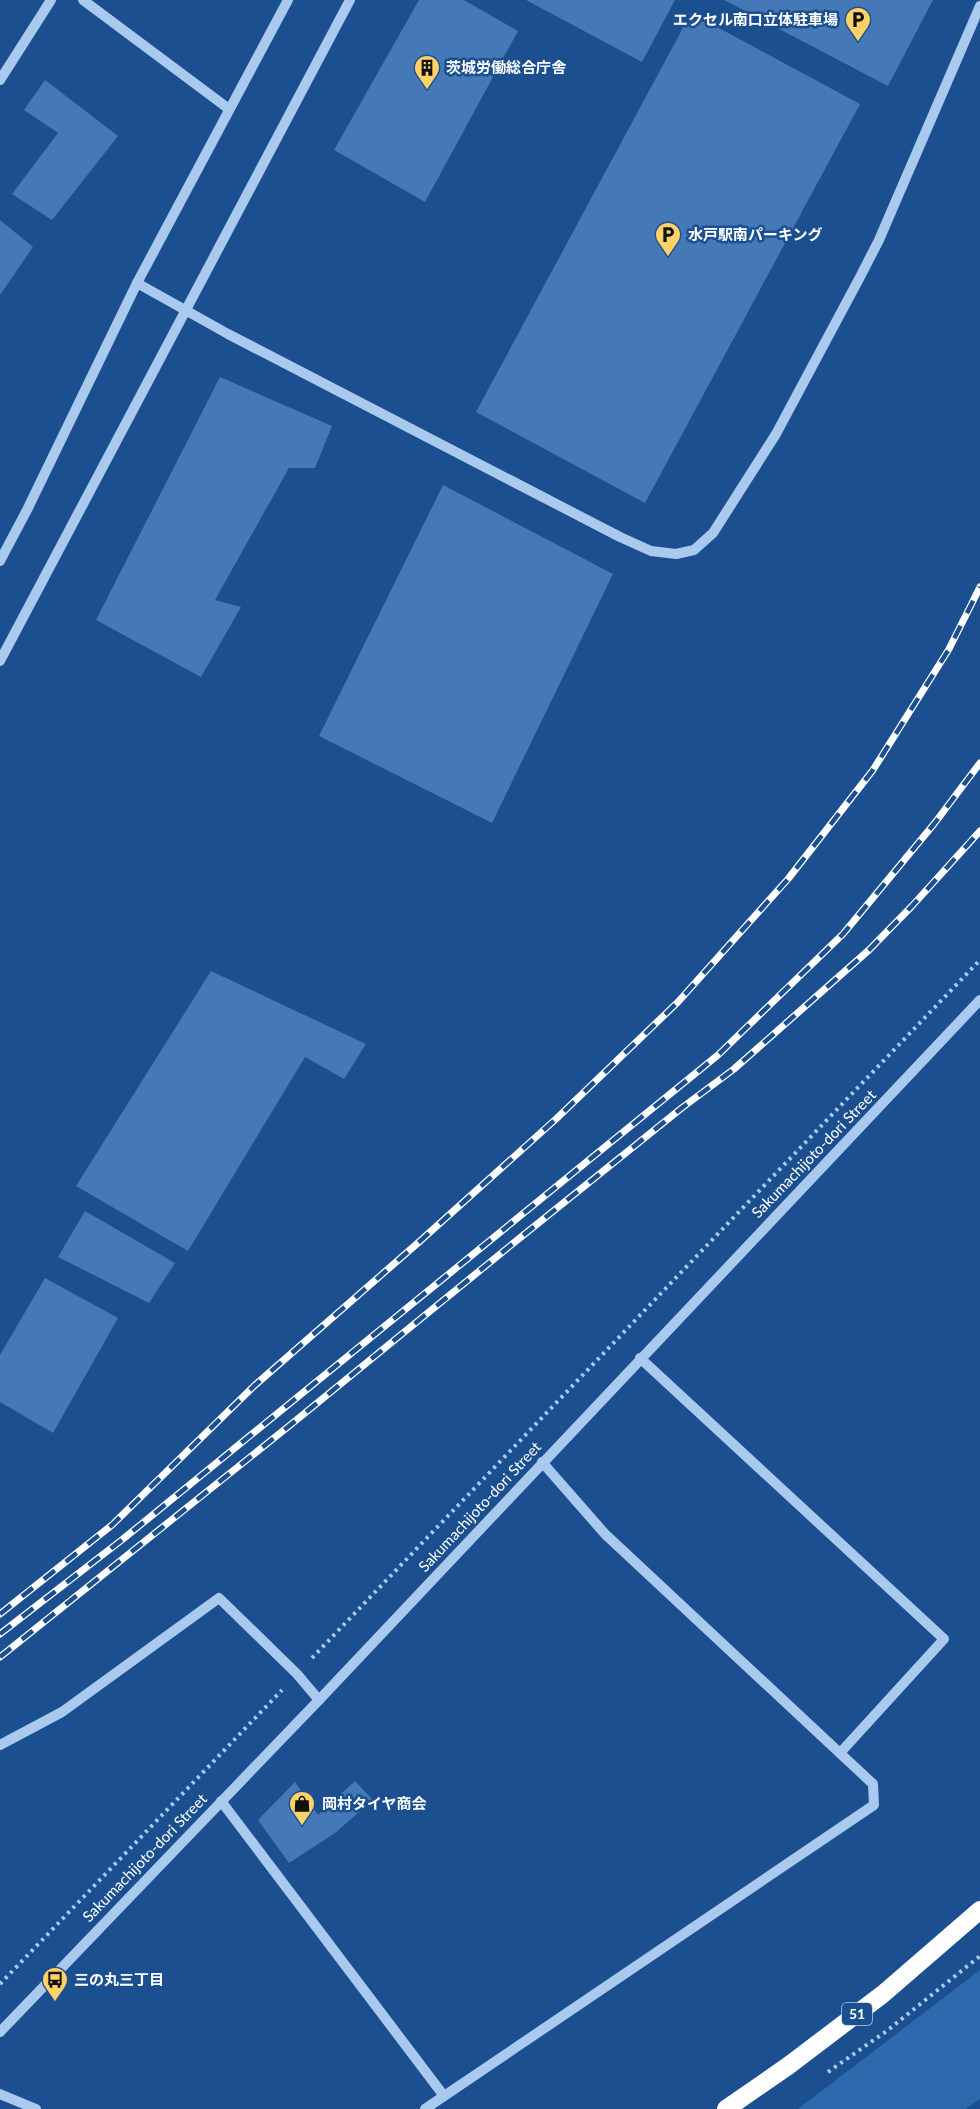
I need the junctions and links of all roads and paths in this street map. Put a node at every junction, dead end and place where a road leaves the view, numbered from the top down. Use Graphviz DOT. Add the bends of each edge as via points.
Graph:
graph roads {
  1 [pos="51,0"];
  2 [pos="83,0"];
  3 [pos="288,0"];
  4 [pos="350,0"];
  5 [pos="980,6"];
  6 [pos="0,80"];
  7 [pos="229,109"];
  8 [pos="137,283"];
  9 [pos="185,311"];
  10 [pos="0,561"];
  11 [pos="0,661"];
  12 [pos="980,960"];
  13 [pos="980,1000"];
  14 [pos="640,1358"];
  15 [pos="542,1462"];
  16 [pos="297,1674"];
  17 [pos="318,1700"];
  18 [pos="0,1745"];
  19 [pos="840,1753"];
  20 [pos="221,1801"];
  21 [pos="980,1910"];
  22 [pos="980,1956"];
  23 [pos="0,1984"];
  24 [pos="0,2032"];
  25 [pos="822,2076"];
  26 [pos="0,2094"];
  27 [pos="444,2096"];
  28 [pos="36,2109"];
  29 [pos="425,2109"];
  30 [pos="726,2109"];
  1 -- 6 [label="street"];
  2 -- 7 [label="street"];
  3 -- 7 [label="street"];
  4 -- 9 [label="street"];
  5 -- 9 [label="street" via="879,240 812,370 713,533 694,550 676,554 651,551 620,537"];
  7 -- 8 [label="street"];
  8 -- 9 [label="street"];
  8 -- 10 [label="street"];
  9 -- 11 [label="street"];
  12 -- 16 [label="path"];
  13 -- 14 [label="street, Sakumachijoto-dori Street"];
  14 -- 15 [label="street, Sakumachijoto-dori Street"];
  14 -- 19 [label="street" via="944,1640"];
  15 -- 17 [label="street, Sakumachijoto-dori Street"];
  15 -- 19 [label="street" via="605,1534"];
  16 -- 17 [label="street"];
  16 -- 18 [label="street" via="219,1598 62,1712"];
  16 -- 23 [label="path"];
  17 -- 20 [label="street, Sakumachijoto-dori Street"];
  19 -- 27 [label="street" via="873,1784 874,1805"];
  20 -- 24 [label="street, Sakumachijoto-dori Street"];
  20 -- 27 [label="street"];
  21 -- 30 [label="highway, 51" via="883,1994"];
  22 -- 25 [label="path" via="888,2030"];
  26 -- 28 [label="street"];
  27 -- 29 [label="street"];
}
